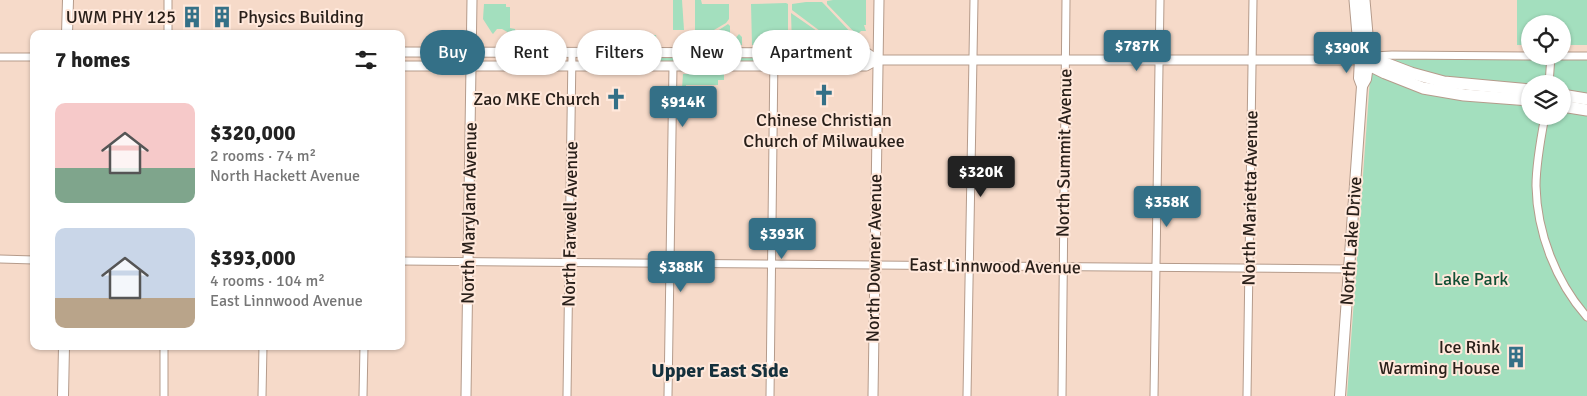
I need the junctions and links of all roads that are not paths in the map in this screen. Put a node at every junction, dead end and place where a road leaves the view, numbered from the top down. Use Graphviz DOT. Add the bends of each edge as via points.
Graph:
graph roads {
  1 [pos="68,0"];
  2 [pos="168,0"];
  3 [pos="472,0"];
  4 [pos="879,0"];
  5 [pos="974,0"];
  6 [pos="1066,0"];
  7 [pos="1160,0"];
  8 [pos="1253,0"];
  9 [pos="1355,0"];
  10 [pos="1364,0"];
  11 [pos="67,30"];
  12 [pos="168,30"];
  13 [pos="471,30"];
  14 [pos="405,52"];
  15 [pos="420,52"];
  16 [pos="485,53"];
  17 [pos="572,53"];
  18 [pos="752,53"];
  19 [pos="870,55"];
  20 [pos="1521,56"];
  21 [pos="1571,56"];
  22 [pos="1587,56"];
  23 [pos="0,57"];
  24 [pos="30,57"];
  25 [pos="877,60"];
  26 [pos="973,60"];
  27 [pos="1065,60"];
  28 [pos="1159,60"];
  29 [pos="1252,60"];
  30 [pos="1366,60"];
  31 [pos="870,64"];
  32 [pos="572,65"];
  33 [pos="405,66"];
  34 [pos="420,66"];
  35 [pos="485,66"];
  36 [pos="672,66"];
  37 [pos="471,75"];
  38 [pos="673,75"];
  39 [pos="774,75"];
  40 [pos="1521,89"];
  41 [pos="1571,96"];
  42 [pos="1521,99"];
  43 [pos="1587,99"];
  44 [pos="1571,107"];
  45 [pos="1587,110"];
  46 [pos="1543,125"];
  47 [pos="0,259"];
  48 [pos="30,260"];
  49 [pos="405,261"];
  50 [pos="468,261"];
  51 [pos="569,262"];
  52 [pos="670,263"];
  53 [pos="771,264"];
  54 [pos="874,265"];
  55 [pos="969,266"];
  56 [pos="1062,267"];
  57 [pos="1155,268"];
  58 [pos="1249,268"];
  59 [pos="1349,269"];
  60 [pos="1587,317"];
  61 [pos="64,350"];
  62 [pos="164,350"];
  63 [pos="263,350"];
  64 [pos="364,350"];
  65 [pos="63,396"];
  66 [pos="164,396"];
  67 [pos="262,396"];
  68 [pos="363,396"];
  69 [pos="466,396"];
  70 [pos="567,396"];
  71 [pos="668,396"];
  72 [pos="770,396"];
  73 [pos="872,396"];
  74 [pos="967,396"];
  75 [pos="1062,396"];
  76 [pos="1154,396"];
  77 [pos="1247,396"];
  78 [pos="1340,396"];
  1 -- 11 [label="main road"];
  2 -- 12 [label="street"];
  3 -- 13 [label="street, North Maryland Avenue"];
  4 -- 25 [label="street, North Downer Avenue"];
  5 -- 26 [label="street"];
  6 -- 27 [label="street, North Summit Avenue"];
  7 -- 28 [label="street"];
  8 -- 29 [label="street, North Marietta Avenue"];
  9 -- 30 [label="main road, North Lake Drive"];
  10 -- 30 [label="main road, North Lake Drive"];
  14 -- 15 [label="street"];
  16 -- 17 [label="street"];
  17 -- 18 [label="street"];
  17 -- 32 [label="street, North Farwell Avenue"];
  19 -- 25 [label="street"];
  20 -- 30 [label="street" via="1392,55"];
  21 -- 22 [label="street"];
  23 -- 24 [label="street"];
  25 -- 26 [label="street"];
  25 -- 31 [label="street"];
  25 -- 54 [label="street, North Downer Avenue"];
  26 -- 27 [label="street"];
  26 -- 55 [label="street"];
  27 -- 28 [label="street"];
  27 -- 56 [label="street, North Summit Avenue"];
  28 -- 29 [label="street"];
  28 -- 57 [label="street"];
  29 -- 30 [label="street"];
  29 -- 58 [label="street, North Marietta Avenue"];
  30 -- 40 [label="main road" via="1444,82"];
  30 -- 42 [label="main road" via="1410,84 1436,91"];
  30 -- 59 [label="main road, North Lake Drive" via="1359,78 1362,86"];
  32 -- 35 [label="street"];
  32 -- 36 [label="street"];
  32 -- 51 [label="street, North Farwell Avenue"];
  33 -- 34 [label="street"];
  37 -- 50 [label="street, North Maryland Avenue"];
  38 -- 52 [label="street"];
  39 -- 53 [label="street"];
  41 -- 43 [label="main road"];
  44 -- 45 [label="main road"];
  46 -- 60 [label="street" via="1536,181 1545,240 1559,275"];
  47 -- 48 [label="street"];
  49 -- 50 [label="street, East Linnwood Avenue"];
  50 -- 51 [label="street, East Linnwood Avenue"];
  50 -- 69 [label="street, North Maryland Avenue"];
  51 -- 52 [label="street, East Linnwood Avenue"];
  51 -- 70 [label="street, North Farwell Avenue"];
  52 -- 53 [label="street, East Linnwood Avenue"];
  52 -- 71 [label="street"];
  53 -- 54 [label="street, East Linnwood Avenue"];
  53 -- 72 [label="street"];
  54 -- 55 [label="street, East Linnwood Avenue"];
  54 -- 73 [label="street, North Downer Avenue"];
  55 -- 56 [label="street, East Linnwood Avenue"];
  55 -- 74 [label="street"];
  56 -- 57 [label="street, East Linnwood Avenue"];
  56 -- 75 [label="street, North Summit Avenue"];
  57 -- 58 [label="street, East Linnwood Avenue"];
  57 -- 76 [label="street"];
  58 -- 59 [label="street, East Linnwood Avenue"];
  58 -- 77 [label="street, North Marietta Avenue"];
  59 -- 78 [label="main road, North Lake Drive"];
  61 -- 65 [label="main road"];
  62 -- 66 [label="street"];
  63 -- 67 [label="street"];
  64 -- 68 [label="street"];
}
